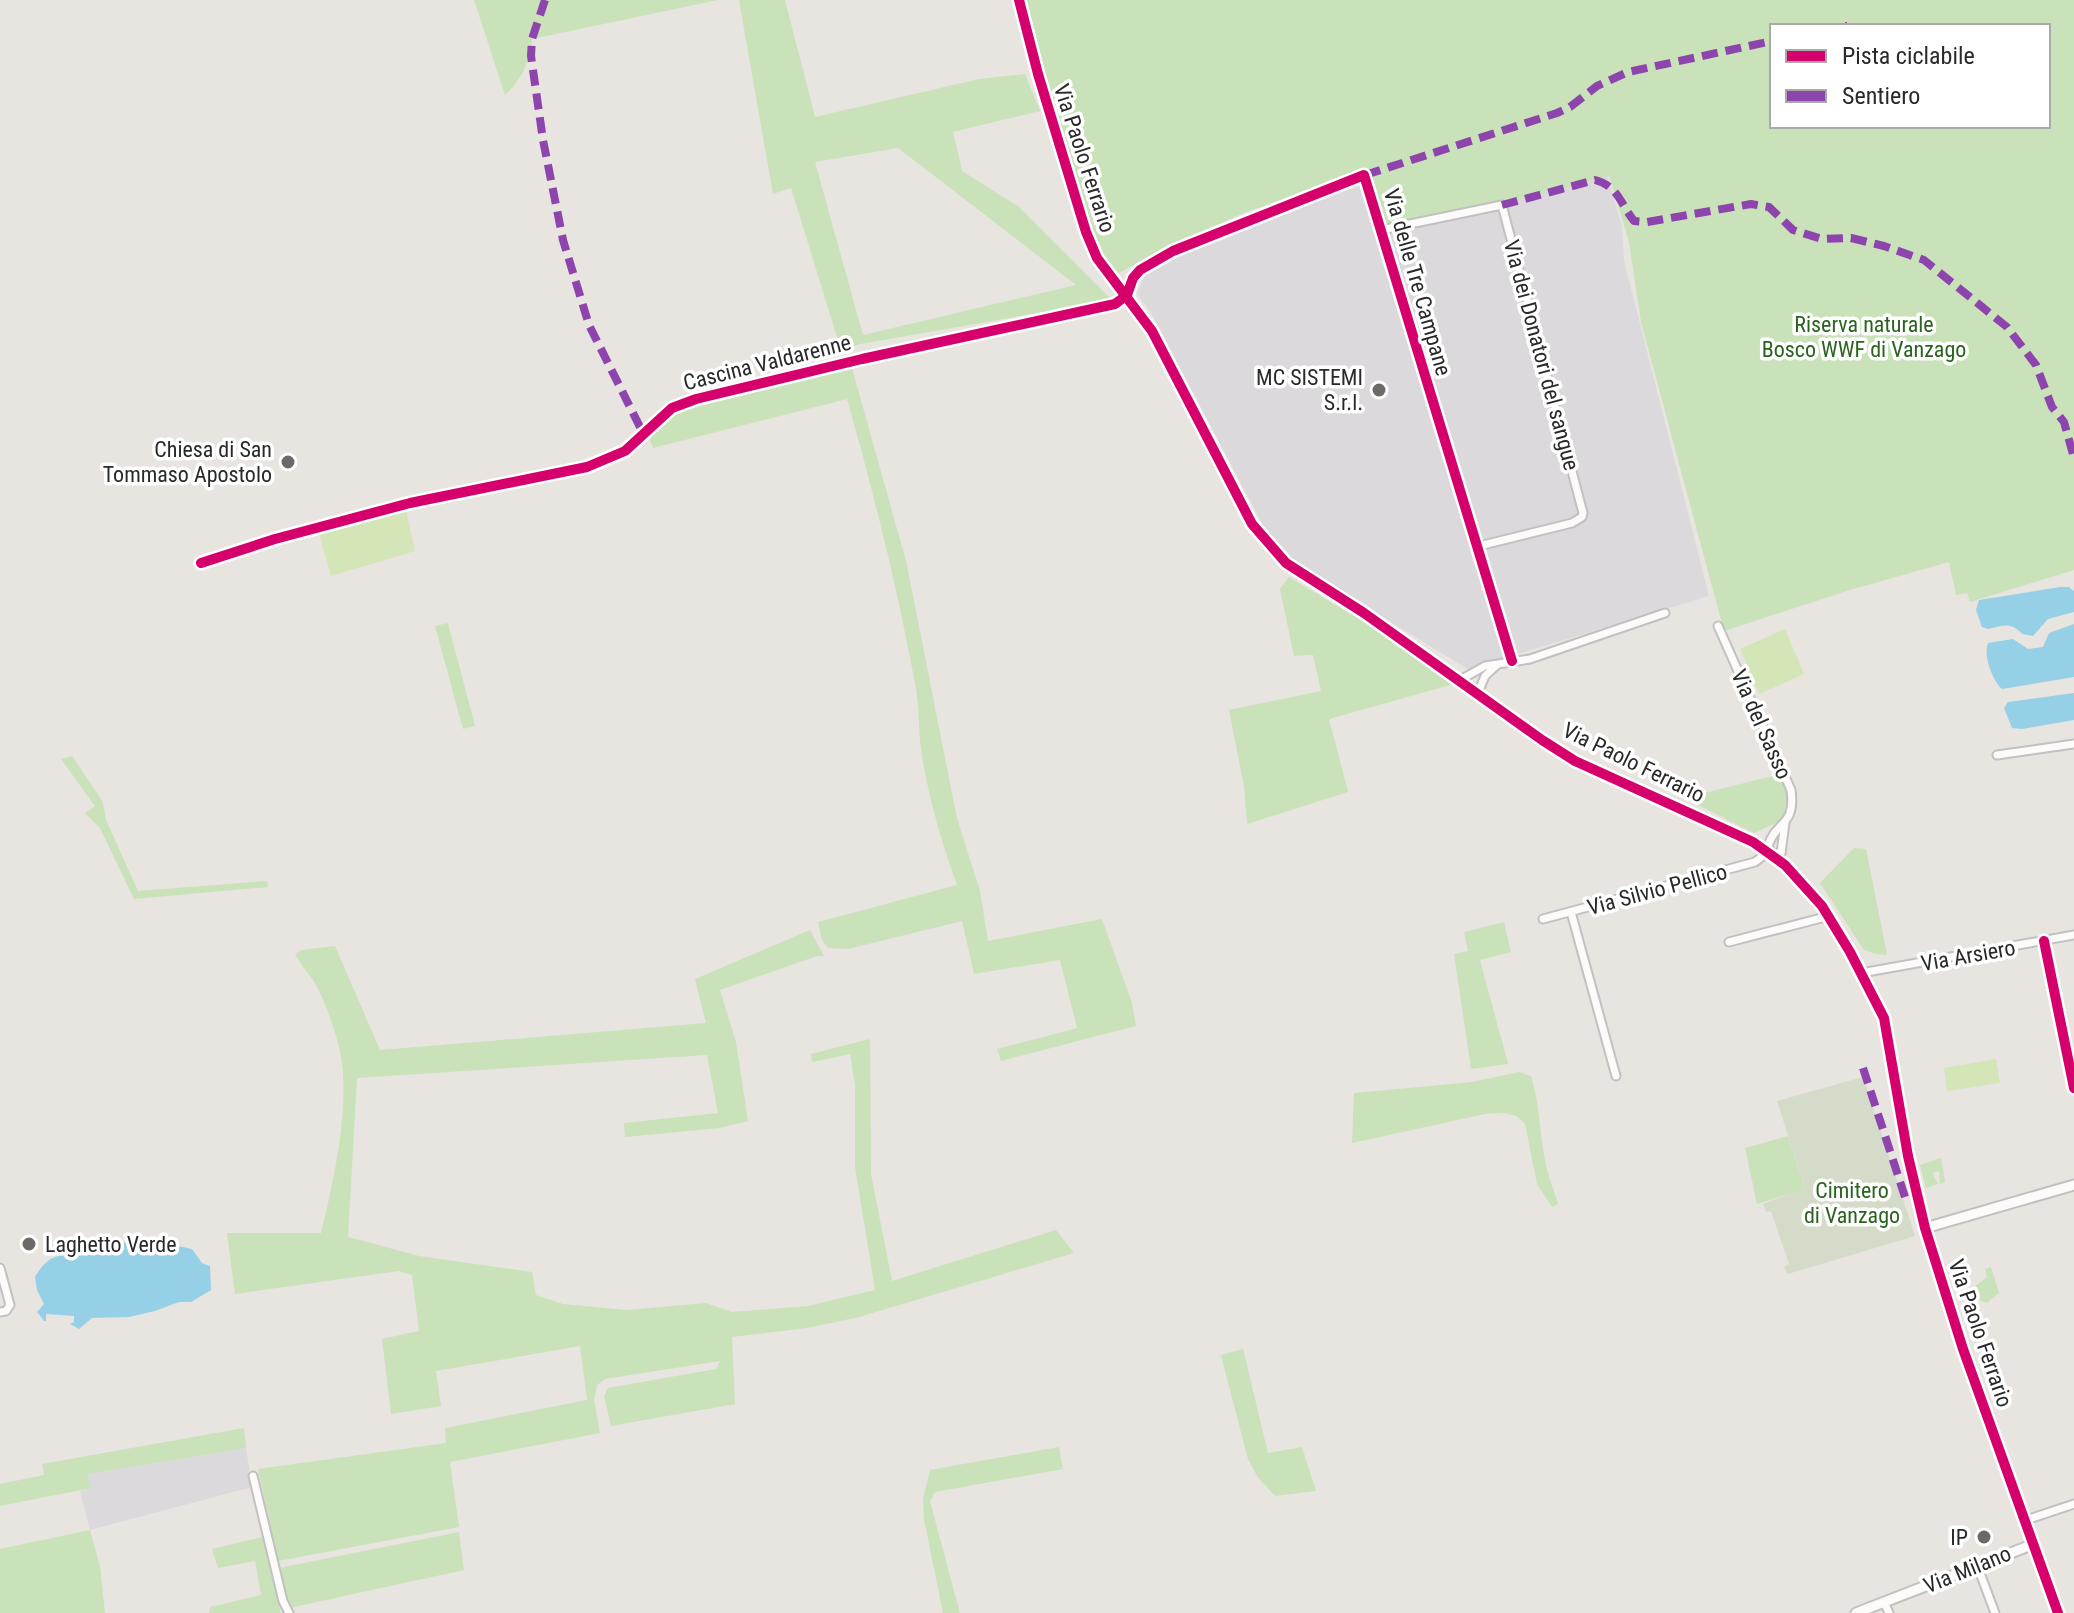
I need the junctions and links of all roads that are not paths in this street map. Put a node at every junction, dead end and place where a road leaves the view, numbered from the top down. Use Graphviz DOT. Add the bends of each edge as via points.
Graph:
graph roads {
  1 [pos="1019,0"];
  2 [pos="1381,230"];
  3 [pos="1127,295"];
  4 [pos="1475,547"];
  5 [pos="201,563"];
  6 [pos="1665,613"];
  7 [pos="1718,626"];
  8 [pos="1512,661"];
  9 [pos="1497,665"];
  10 [pos="1460,680"];
  11 [pos="1478,693"];
  12 [pos="2074,744"];
  13 [pos="1997,755"];
  14 [pos="1785,823"];
  15 [pos="1771,837"];
  16 [pos="1746,838"];
  17 [pos="1775,855"];
  18 [pos="1571,912"];
  19 [pos="1829,916"];
  20 [pos="1543,919"];
  21 [pos="2074,935"];
  22 [pos="2044,941"];
  23 [pos="1729,942"];
  24 [pos="1861,973"];
  25 [pos="1616,1076"];
  26 [pos="2074,1088"];
  27 [pos="2074,1185"];
  28 [pos="1925,1228"];
  29 [pos="0,1268"];
  30 [pos="0,1312"];
  31 [pos="253,1476"];
  32 [pos="2074,1504"];
  33 [pos="2026,1520"];
  34 [pos="2034,1544"];
  35 [pos="1977,1565"];
  36 [pos="1884,1602"];
  37 [pos="289,1613"];
  38 [pos="1856,1613"];
  39 [pos="1889,1613"];
  40 [pos="1995,1613"];
  41 [pos="2058,1613"];
  1 -- 3 [label="street, Via Paolo Ferrario" via="1086,232 1097,258"];
  2 -- 3 [label="street, Via delle Tre Campane" via="1363,175 1173,251 1140,270"];
  2 -- 4 [label="street, Via delle Tre Campane"];
  2 -- 4 [label="street, Via dei Donatori del sangue" via="1502,205 1583,513 1572,523"];
  3 -- 5 [label="street, Cascina Valdarenne" via="1115,304 696,399 672,408 616,457 587,467 410,503"];
  3 -- 10 [label="street, Via Paolo Ferrario" via="1152,331 1262,539 1286,563"];
  4 -- 8 [label="street, Via delle Tre Campane"];
  6 -- 8 [label="street"];
  7 -- 14 [label="street, Via del Sasso" via="1789,782 1792,805"];
  8 -- 9 [label="street"];
  9 -- 10 [label="street"];
  9 -- 11 [label="street"];
  10 -- 11 [label="street, Via Paolo Ferrario"];
  11 -- 16 [label="street, Via Paolo Ferrario" via="1575,761"];
  12 -- 13 [label="street"];
  14 -- 15 [label="street"];
  14 -- 17 [label="street, Via del Sasso"];
  15 -- 16 [label="street"];
  15 -- 17 [label="street" via="1768,846"];
  16 -- 17 [label="street, Via Paolo Ferrario"];
  17 -- 18 [label="street, Via Silvio Pellico"];
  17 -- 19 [label="street, Via Paolo Ferrario"];
  18 -- 20 [label="street, Via Silvio Pellico"];
  18 -- 25 [label="street"];
  19 -- 23 [label="street"];
  19 -- 24 [label="street, Via Paolo Ferrario"];
  21 -- 22 [label="street, Via Arsiero"];
  22 -- 24 [label="street, Via Arsiero"];
  22 -- 26 [label="street"];
  24 -- 28 [label="street, Via Paolo Ferrario" via="1887,1028"];
  27 -- 28 [label="street"];
  28 -- 33 [label="street, Via Paolo Ferrario"];
  29 -- 30 [label="street" via="10,1305"];
  31 -- 37 [label="street"];
  32 -- 33 [label="street"];
  33 -- 34 [label="street, Via Paolo Ferrario"];
  34 -- 35 [label="street, Via Milano"];
  34 -- 41 [label="street, Via Paolo Ferrario"];
  35 -- 36 [label="street, Via Milano"];
  35 -- 40 [label="street"];
  36 -- 38 [label="street, Via Milano"];
  36 -- 39 [label="street"];
}
